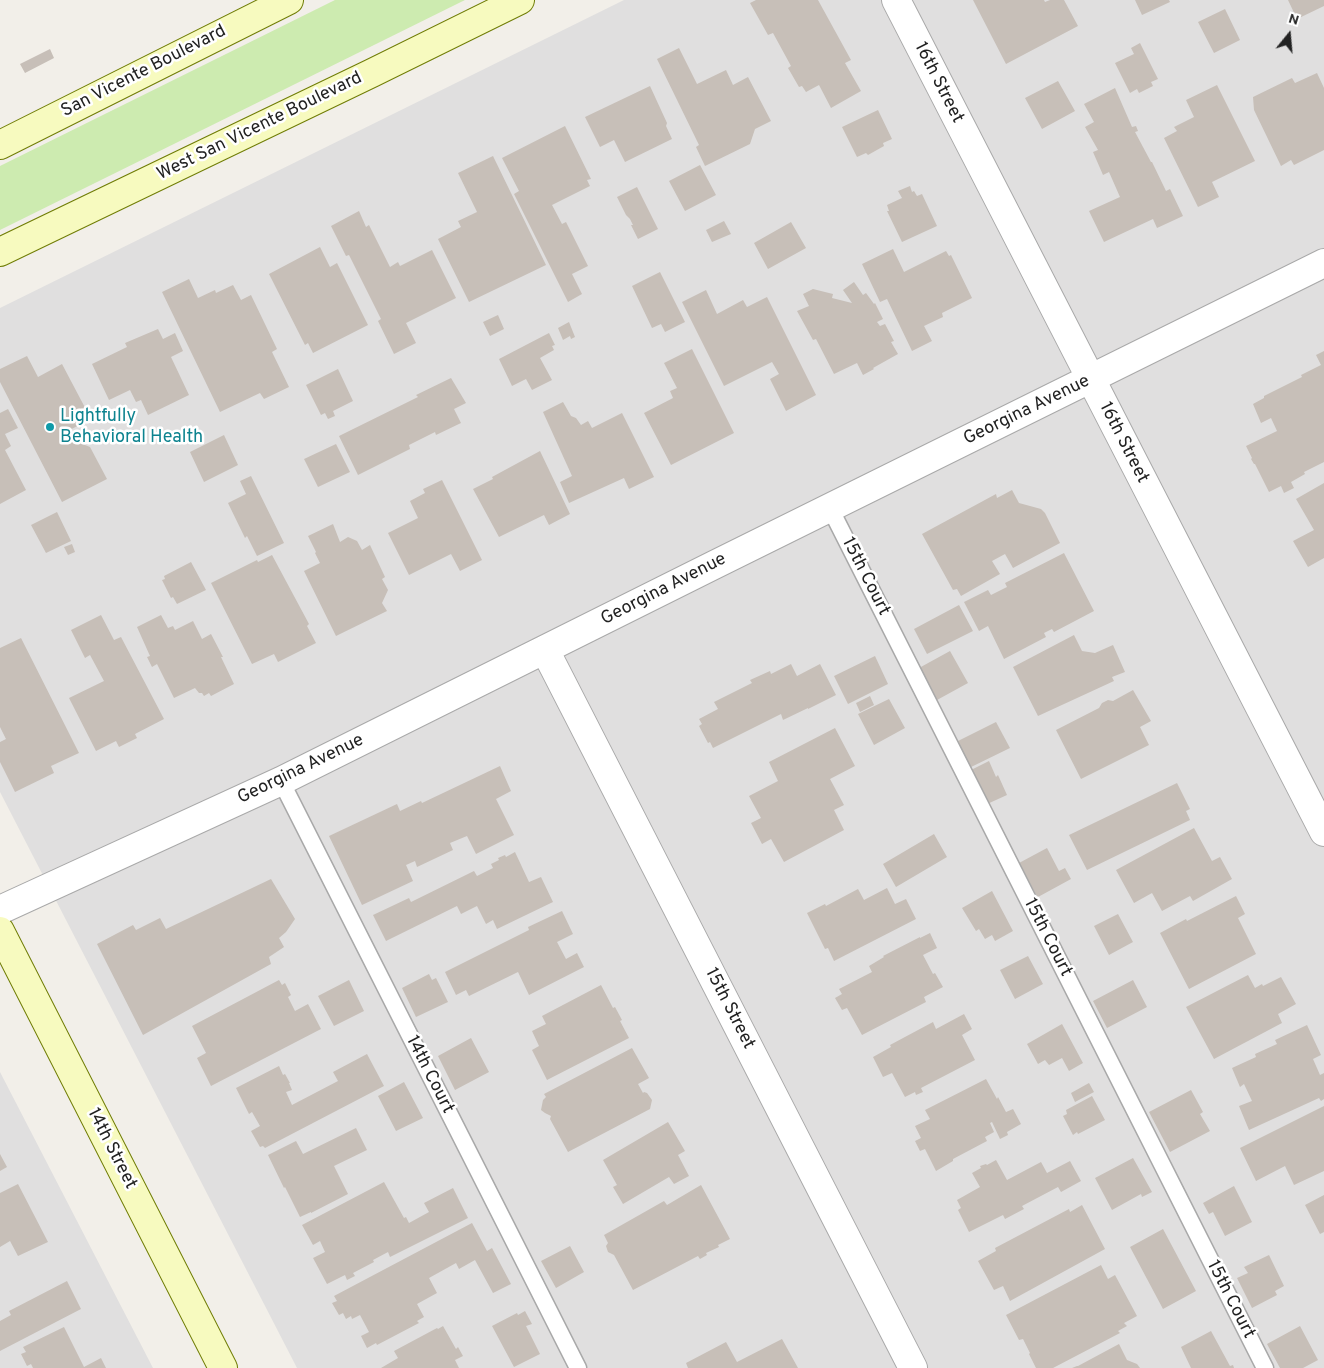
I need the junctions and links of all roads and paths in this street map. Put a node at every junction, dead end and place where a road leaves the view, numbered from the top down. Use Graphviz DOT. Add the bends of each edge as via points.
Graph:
graph roads {
  1 [pos="289,0"];
  2 [pos="520,0"];
  3 [pos="896,0"];
  4 [pos="0,145"];
  5 [pos="0,252"];
  6 [pos="1324,263"];
  7 [pos="1090,379"];
  8 [pos="830,508"];
  9 [pos="545,650"];
  10 [pos="281,781"];
  11 [pos="1324,832"];
  12 [pos="0,910"];
  13 [pos="0,931"];
  14 [pos="223,1368"];
  15 [pos="578,1368"];
  16 [pos="913,1368"];
  17 [pos="1265,1368"];
  1 -- 4 [label="main road, San Vicente Boulevard"];
  2 -- 5 [label="main road, West San Vicente Boulevard"];
  3 -- 7 [label="street, 16th Street"];
  6 -- 7 [label="street, Georgina Avenue"];
  7 -- 8 [label="street, Georgina Avenue"];
  7 -- 11 [label="street, 16th Street"];
  8 -- 9 [label="street, Georgina Avenue"];
  8 -- 17 [label="lane, 15th Court"];
  9 -- 10 [label="street, Georgina Avenue"];
  9 -- 16 [label="street, 15th Street"];
  10 -- 12 [label="street, Georgina Avenue"];
  10 -- 15 [label="lane, 14th Court"];
  13 -- 14 [label="main road, 14th Street"];
}
